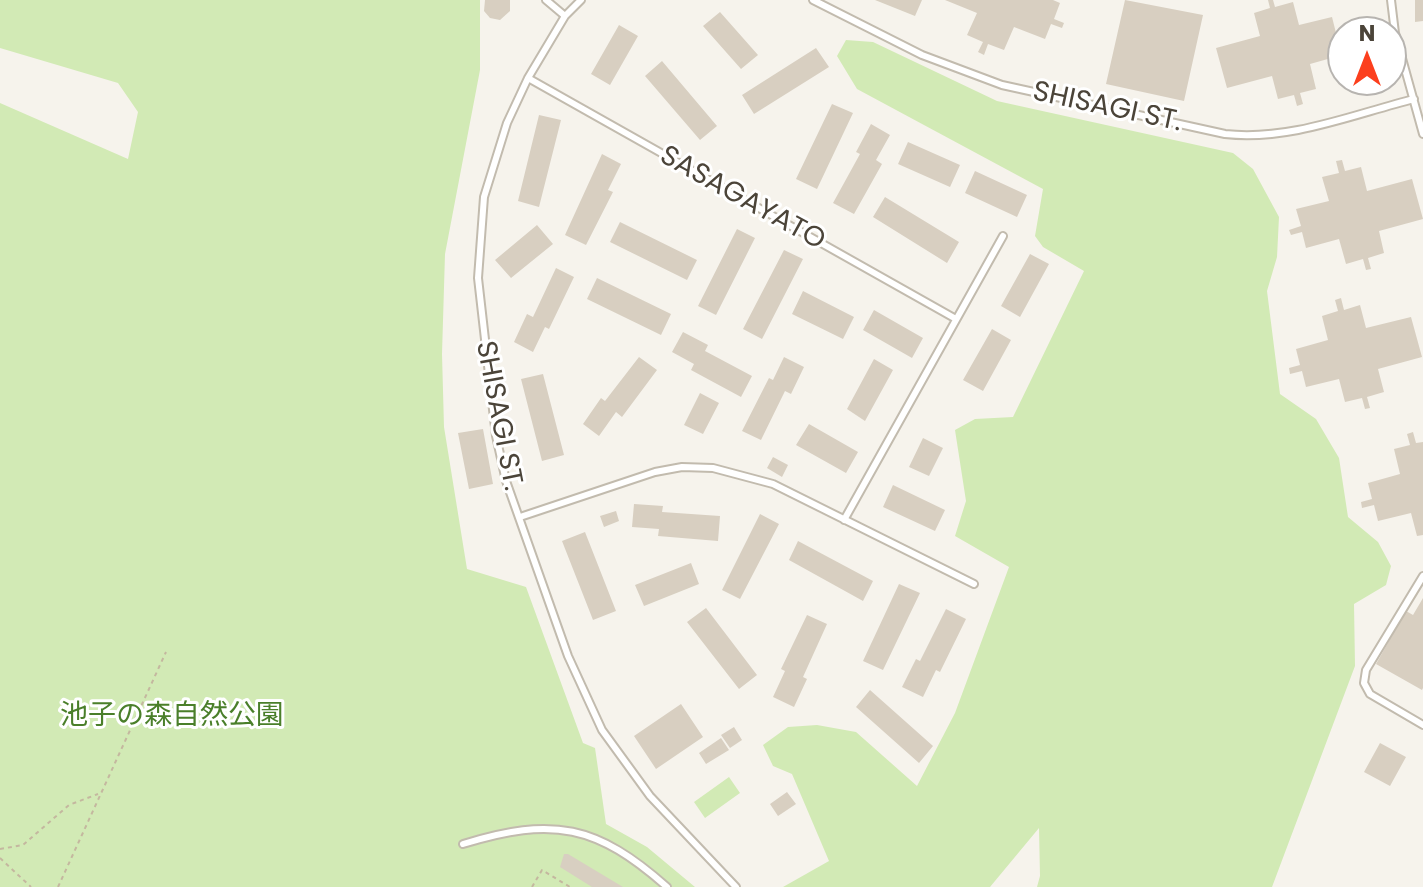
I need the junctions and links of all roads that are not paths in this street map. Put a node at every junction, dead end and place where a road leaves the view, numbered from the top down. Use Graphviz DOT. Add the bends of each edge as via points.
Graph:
graph roads {
  1 [pos="546,0"];
  2 [pos="581,0"];
  3 [pos="813,0"];
  4 [pos="1391,0"];
  5 [pos="565,16"];
  6 [pos="528,78"];
  7 [pos="1414,99"];
  8 [pos="1423,134"];
  9 [pos="1003,236"];
  10 [pos="956,319"];
  11 [pos="520,517"];
  12 [pos="844,520"];
  13 [pos="1423,576"];
  14 [pos="974,584"];
  15 [pos="1423,725"];
  16 [pos="463,844"];
  17 [pos="667,887"];
  18 [pos="736,887"];
  1 -- 5 [label="lane"];
  2 -- 5 [label="lane, SHISAGI ST."];
  3 -- 7 [label="lane, SHISAGI ST." via="922,55 1002,85 1225,134 1279,134"];
  4 -- 7 [label="lane"];
  5 -- 6 [label="lane, SHISAGI ST."];
  6 -- 10 [label="lane, SASAGAYATO"];
  6 -- 11 [label="lane, SHISAGI ST." via="494,158 479,239 491,406 506,481"];
  7 -- 8 [label="lane"];
  9 -- 10 [label="lane"];
  10 -- 12 [label="lane"];
  11 -- 12 [label="lane" via="627,479 682,467 748,475"];
  11 -- 18 [label="lane, SHISAGI ST." via="568,656 602,730 650,796"];
  12 -- 14 [label="lane"];
  13 -- 15 [label="lane" via="1366,670 1364,683 1370,694"];
  16 -- 17 [label="lane" via="527,829 566,829 620,848"];
}
